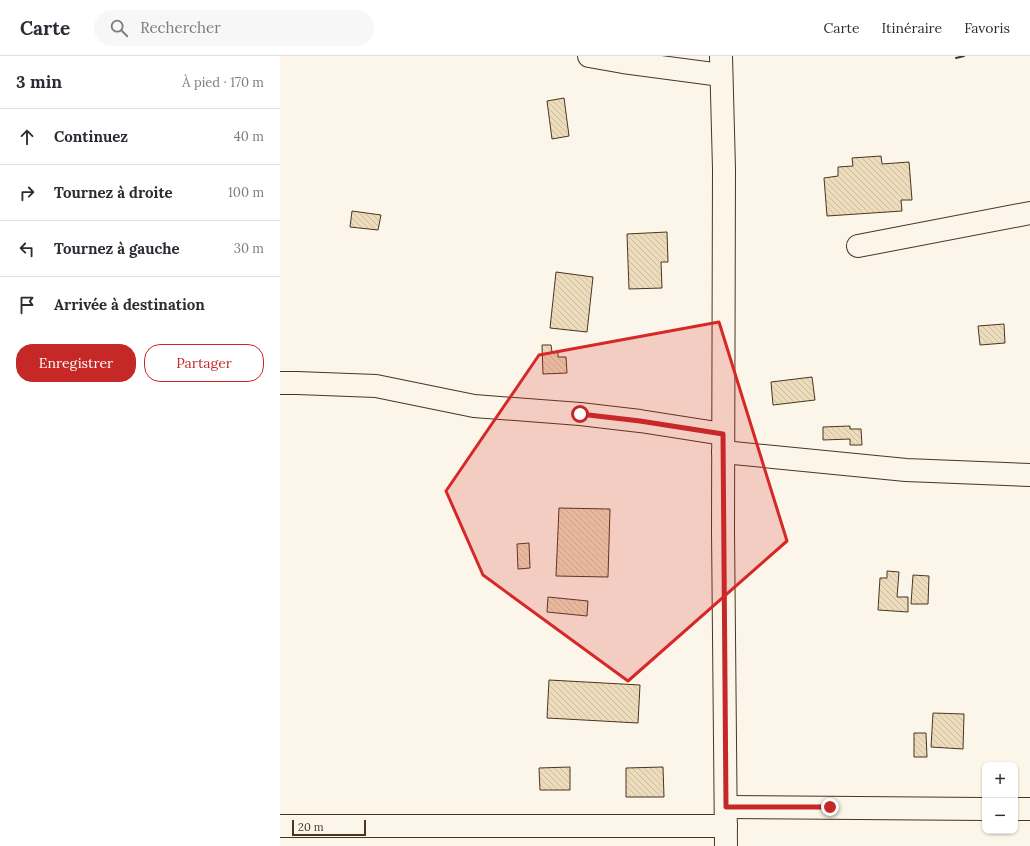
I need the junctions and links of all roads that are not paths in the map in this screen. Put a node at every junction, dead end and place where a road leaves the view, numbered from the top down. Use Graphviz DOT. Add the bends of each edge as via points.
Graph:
graph roads {
  1 [pos="589,56"];
  2 [pos="721,65"];
  3 [pos="1030,213"];
  4 [pos="858,246"];
  5 [pos="280,383"];
  6 [pos="723,443"];
  7 [pos="1030,475"];
  8 [pos="982,808"];
  9 [pos="1018,809"];
  10 [pos="1030,809"];
  11 [pos="280,826"];
  12 [pos="726,826"];
  1 -- 2 [label="street" via="623,62"];
  2 -- 6 [label="street" via="724,170"];
  3 -- 4 [label="street"];
  5 -- 6 [label="street" via="376,386 474,406 640,421"];
  6 -- 7 [label="street" via="906,470"];
  6 -- 12 [label="street"];
  8 -- 12 [label="street"];
  9 -- 10 [label="street"];
  11 -- 12 [label="street"];
}
